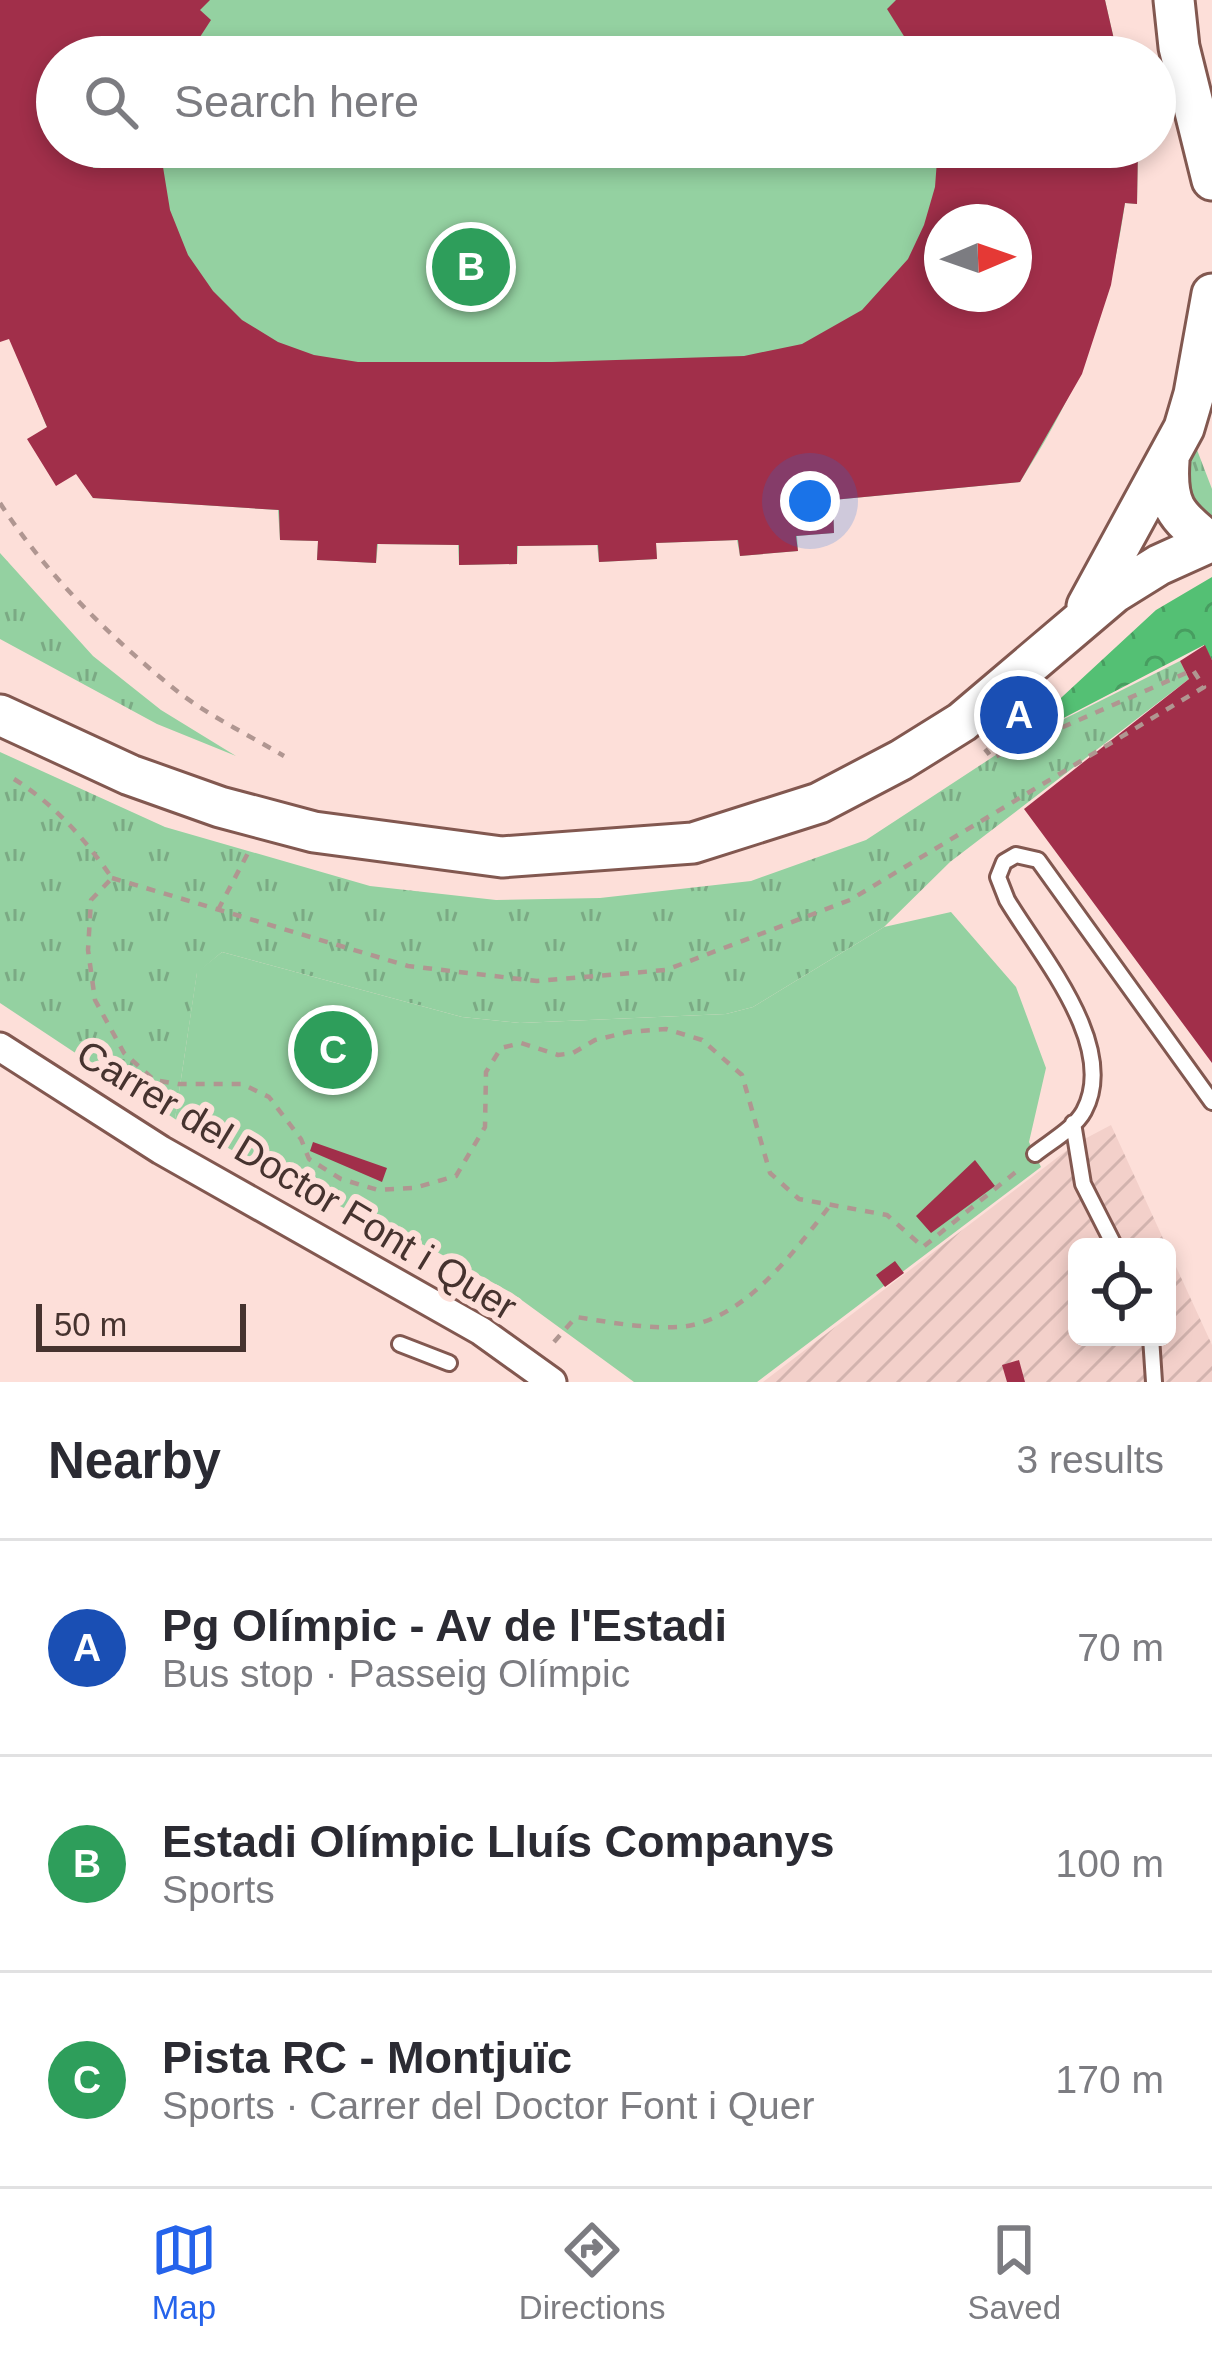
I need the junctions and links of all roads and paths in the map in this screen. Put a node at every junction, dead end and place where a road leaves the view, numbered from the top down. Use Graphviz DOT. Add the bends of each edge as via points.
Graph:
graph roads {
  1 [pos="1174,0"];
  2 [pos="1212,180"];
  3 [pos="1212,294"];
  4 [pos="1188,433"];
  5 [pos="0,503"];
  6 [pos="1210,542"];
  7 [pos="1079,621"];
  8 [pos="0,715"];
  9 [pos="962,722"];
  10 [pos="284,756"];
  11 [pos="14,778"];
  12 [pos="262,818"];
  13 [pos="112,878"];
  14 [pos="218,910"];
  15 [pos="0,1047"];
  16 [pos="154,1080"];
  17 [pos="1212,1102"];
  18 [pos="152,1114"];
  19 [pos="1073,1123"];
  20 [pos="1035,1154"];
  21 [pos="829,1207"];
  22 [pos="1110,1238"];
  23 [pos="554,1342"];
  24 [pos="400,1344"];
  25 [pos="1151,1346"];
  26 [pos="448,1363"];
  27 [pos="552,1382"];
  28 [pos="1154,1382"];
  1 -- 2 [label="street"];
  3 -- 4 [label="street"];
  4 -- 6 [label="street" via="1167,493"];
  4 -- 7 [label="street"];
  5 -- 10 [label="path" via="87,610 175,690"];
  6 -- 7 [label="street" via="1159,565"];
  7 -- 9 [label="street"];
  8 -- 12 [label="street" via="130,775"];
  9 -- 12 [label="street" via="819,803 693,843 502,857"];
  9 -- 14 [label="path" via="992,758 1192,670 1204,688 850,900 666,970 537,981 408,966"];
  11 -- 13 [label="path" via="54,808"];
  12 -- 14 [label="path"];
  13 -- 14 [label="path"];
  13 -- 16 [label="path" via="92,900 95,1000 124,1052"];
  15 -- 27 [label="street, Carrer del Doctor Font i Quer" via="160,1150 481,1331"];
  16 -- 18 [label="path, Carrer del Doctor Font i Quer"];
  16 -- 21 [label="path" via="242,1084 269,1097 309,1159 341,1179 378,1190 414,1188 456,1176 485,1126 486,1072 500,1048 520,1043 573,1054 611,1036 666,1029 702,1040 742,1076 770,1174 799,1199"];
  17 -- 19 [label="lane" via="1038,860 1016,854 998,877 1007,901 1089,1034 1094,1082"];
  19 -- 20 [label="lane"];
  19 -- 22 [label="lane" via="1083,1184"];
  20 -- 21 [label="path" via="923,1247 887,1215"];
  21 -- 23 [label="path" via="740,1305 683,1327 576,1317"];
  24 -- 26 [label="lane"];
  25 -- 28 [label="lane"];
}
